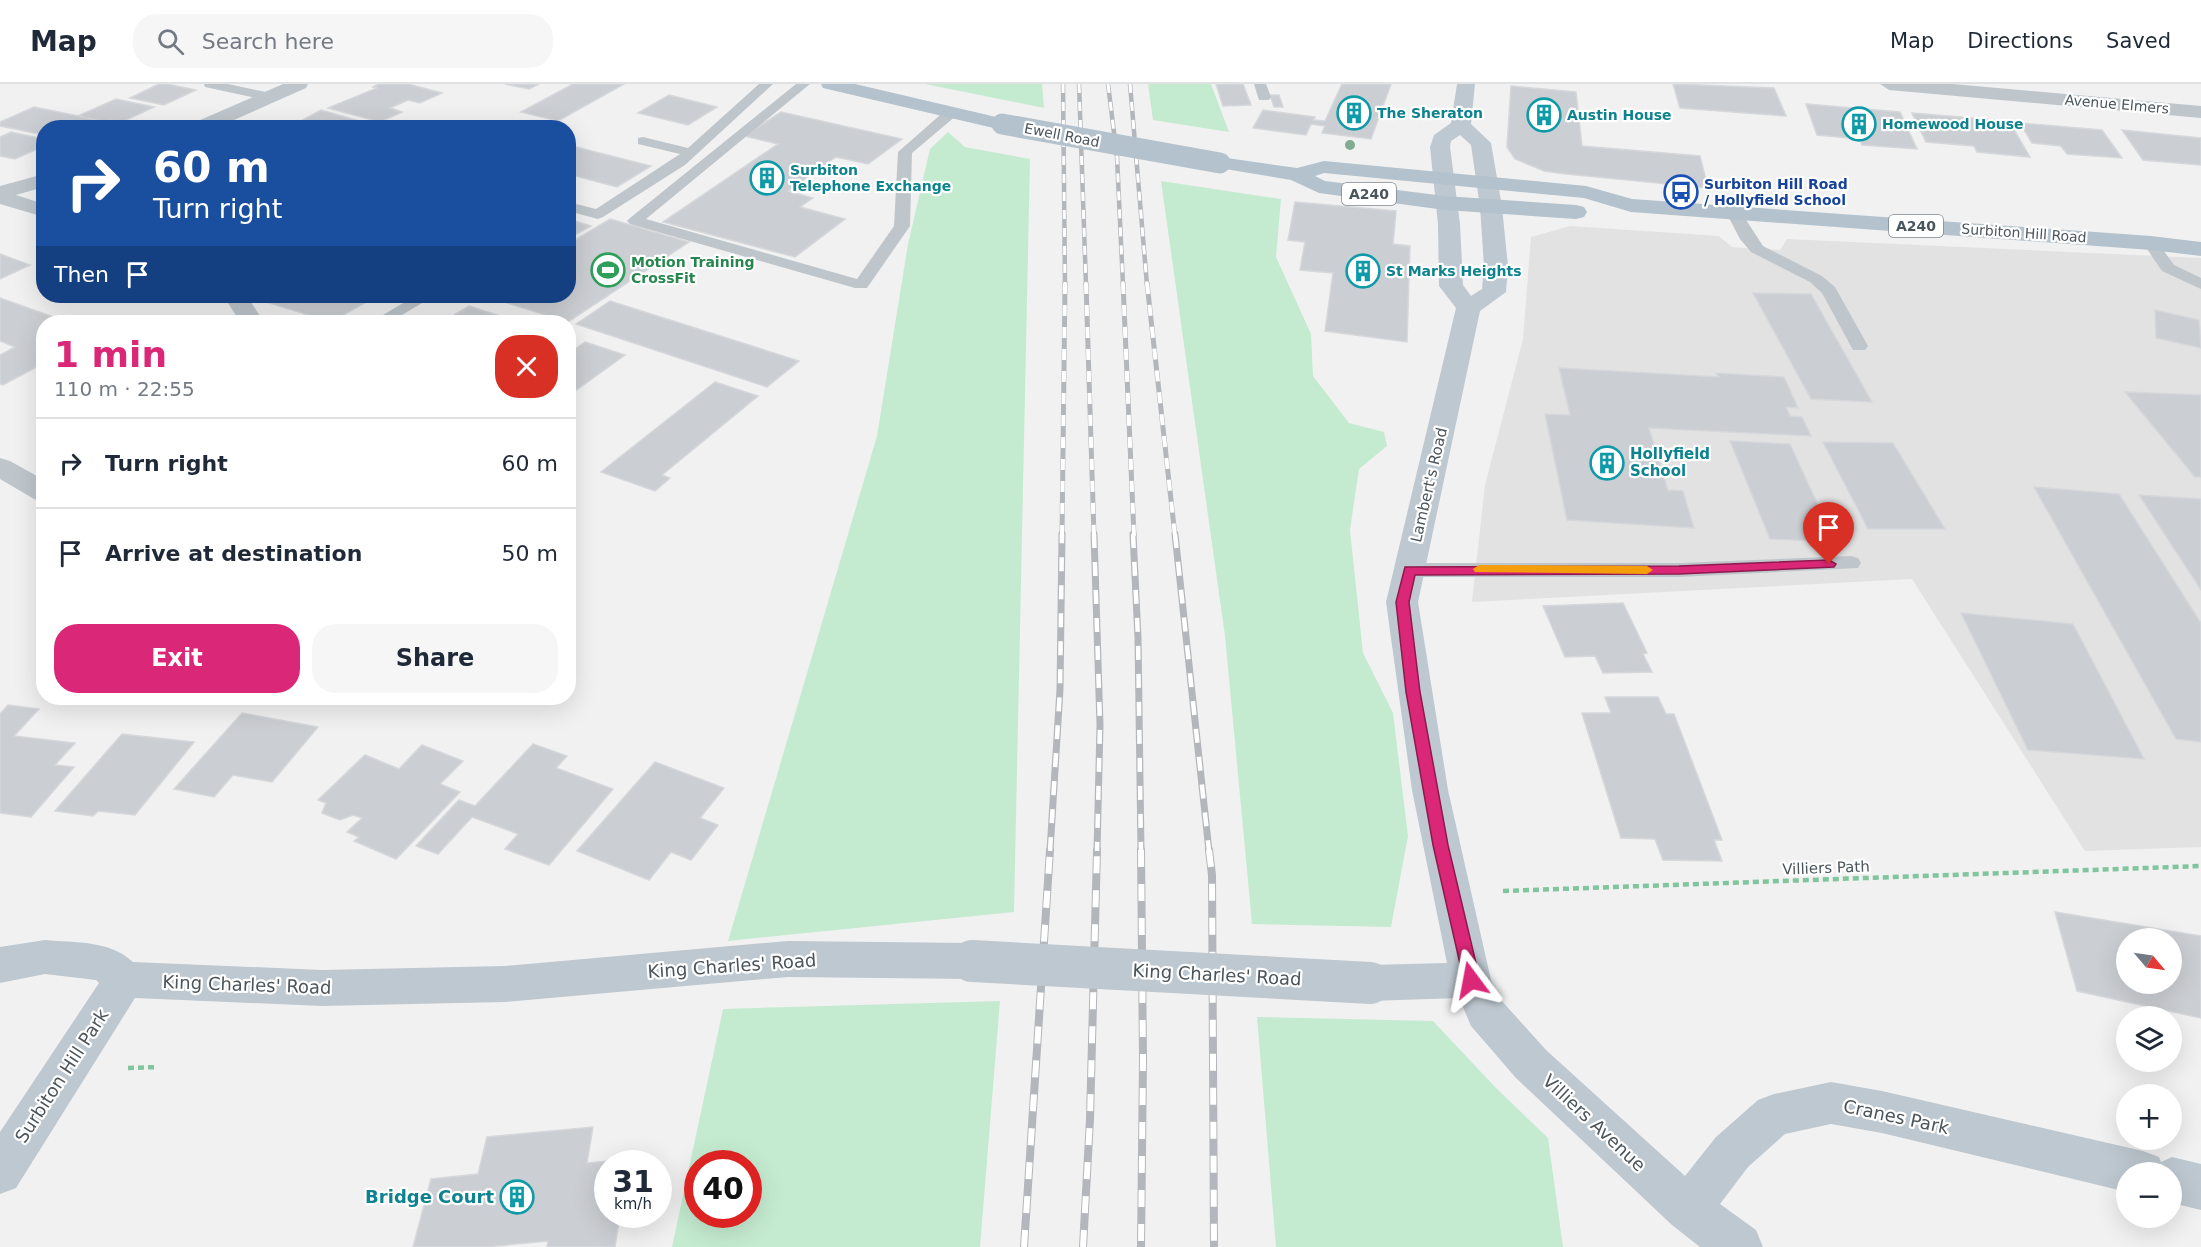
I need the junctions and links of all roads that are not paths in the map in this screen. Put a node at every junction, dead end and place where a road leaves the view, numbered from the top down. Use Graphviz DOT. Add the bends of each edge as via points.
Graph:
graph roads {
  1 [pos="210,84"];
  2 [pos="299,84"];
  3 [pos="767,84"];
  4 [pos="804,84"];
  5 [pos="831,84"];
  6 [pos="1466,84"];
  7 [pos="1889,84"];
  8 [pos="270,97"];
  9 [pos="952,112"];
  10 [pos="2201,112"];
  11 [pos="217,120"];
  12 [pos="1461,125"];
  13 [pos="643,141"];
  14 [pos="689,152"];
  15 [pos="1297,174"];
  16 [pos="1444,179"];
  17 [pos="36,183"];
  18 [pos="1489,183"];
  19 [pos="0,195"];
  20 [pos="1445,203"];
  21 [pos="1630,205"];
  22 [pos="1491,207"];
  23 [pos="36,208"];
  24 [pos="576,208"];
  25 [pos="1734,212"];
  26 [pos="2151,243"];
  27 [pos="2201,249"];
  28 [pos="2201,284"];
  29 [pos="413,303"];
  30 [pos="1468,308"];
  31 [pos="392,315"];
  32 [pos="1859,346"];
  33 [pos="0,467"];
  34 [pos="36,488"];
  35 [pos="1851,563"];
  36 [pos="1409,570"];
  37 [pos="1,965"];
  38 [pos="124,980"];
  39 [pos="1471,980"];
  40 [pos="2116,1167"];
  41 [pos="0,1172"];
  42 [pos="2182,1182"];
  43 [pos="2201,1187"];
  44 [pos="1688,1209"];
  45 [pos="1738,1247"];
  1 -- 8 [label="lane"];
  2 -- 8 [label="street"];
  3 -- 14 [label="lane"];
  4 -- 9 [label="lane" via="635,221 861,285 902,226 904,152"];
  5 -- 9 [label="main road, Ewell Road / A240"];
  6 -- 12 [label="street"];
  7 -- 10 [label="street, Avenue Elmers"];
  8 -- 11 [label="street"];
  9 -- 15 [label="main road, Ewell Road / A240, bridge"];
  12 -- 16 [label="street" via="1441,139"];
  12 -- 18 [label="street" via="1481,143"];
  13 -- 14 [label="lane"];
  14 -- 24 [label="lane" via="680,162 598,214"];
  15 -- 16 [label="main road, Ewell Road / A240" via="1324,167"];
  15 -- 20 [label="main road, Ewell Road / A240" via="1319,187"];
  16 -- 18 [label="main road, A240"];
  16 -- 20 [label="street"];
  17 -- 19 [label="street"];
  18 -- 21 [label="main road, Surbiton Hill Road / A240" via="1586,192"];
  18 -- 22 [label="street"];
  19 -- 23 [label="street"];
  20 -- 22 [label="main road, A240"];
  20 -- 30 [label="street" via="1450,286"];
  21 -- 22 [label="main road, Surbiton Hill Road / A240" via="1594,213"];
  21 -- 25 [label="main road, Surbiton Hill Road / A240"];
  22 -- 30 [label="street" via="1494,292"];
  25 -- 26 [label="main road, Surbiton Hill Road / A240"];
  25 -- 32 [label="lane" via="1757,249 1816,279 1829,290"];
  26 -- 27 [label="main road, Surbiton Hill Road / A240"];
  26 -- 28 [label="lane" via="2169,268"];
  29 -- 31 [label="lane"];
  30 -- 36 [label="street, Lambert's Road"];
  33 -- 34 [label="street"];
  35 -- 36 [label="lane" via="1679,570"];
  36 -- 39 [label="street, Lambert's Road" via="1402,602 1413,692"];
  37 -- 38 [label="street" via="45,957 106,963"];
  38 -- 39 [label="street, King Charles' Road, bridge" via="322,988 505,984 788,959 972,961 1370,983"];
  38 -- 41 [label="street, Surbiton Hill Park"];
  39 -- 44 [label="street, Villiers Avenue" via="1486,1013 1531,1064"];
  40 -- 44 [label="street, Cranes Park" via="1832,1103 1774,1115 1732,1152"];
  42 -- 43 [label="street"];
  44 -- 45 [label="street, Villiers Avenue"];
}
